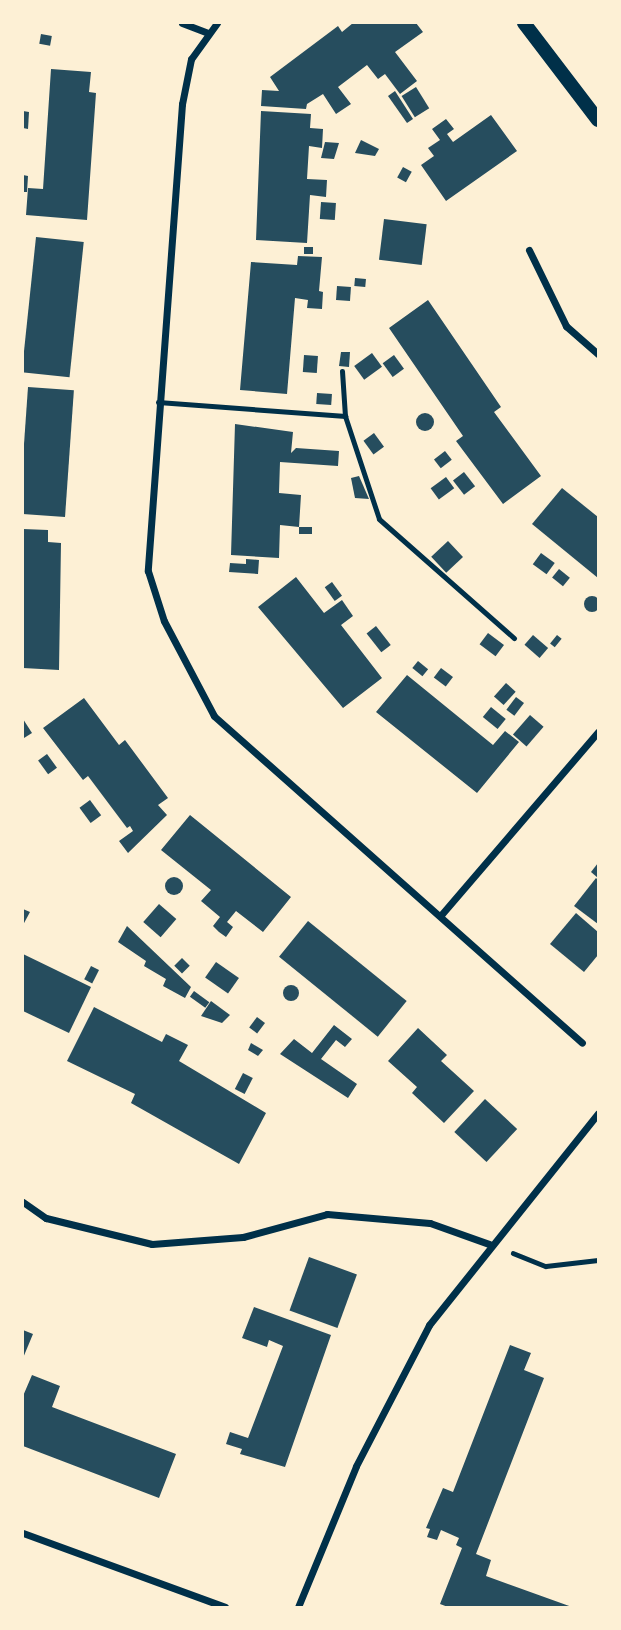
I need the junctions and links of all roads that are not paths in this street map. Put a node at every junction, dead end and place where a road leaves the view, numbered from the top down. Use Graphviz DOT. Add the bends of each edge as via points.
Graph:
graph roads {
  1 [pos="182,23"];
  2 [pos="217,23"];
  3 [pos="524,23"];
  4 [pos="208,33"];
  5 [pos="598,120"];
  6 [pos="529,250"];
  7 [pos="598,354"];
  8 [pos="342,371"];
  9 [pos="158,402"];
  10 [pos="345,416"];
  11 [pos="514,638"];
  12 [pos="598,732"];
  13 [pos="441,915"];
  14 [pos="582,1043"];
  15 [pos="598,1113"];
  16 [pos="23,1202"];
  17 [pos="489,1244"];
  18 [pos="23,1533"];
  19 [pos="225,1607"];
  20 [pos="298,1607"];
  1 -- 4 [label="street"];
  2 -- 4 [label="street"];
  3 -- 5 [label="main road"];
  4 -- 9 [label="street" via="191,59 182,104"];
  6 -- 7 [label="street" via="566,327"];
  8 -- 10 [label="lane"];
  9 -- 10 [label="lane"];
  9 -- 13 [label="street" via="148,570 184,663 214,716 277,776"];
  10 -- 11 [label="lane" via="379,519"];
  12 -- 13 [label="street"];
  13 -- 14 [label="street"];
  15 -- 17 [label="street"];
  16 -- 17 [label="street" via="47,1218 152,1244 243,1237 327,1214 429,1223"];
  17 -- 20 [label="street" via="429,1325 356,1466"];
  18 -- 19 [label="street"];
}
